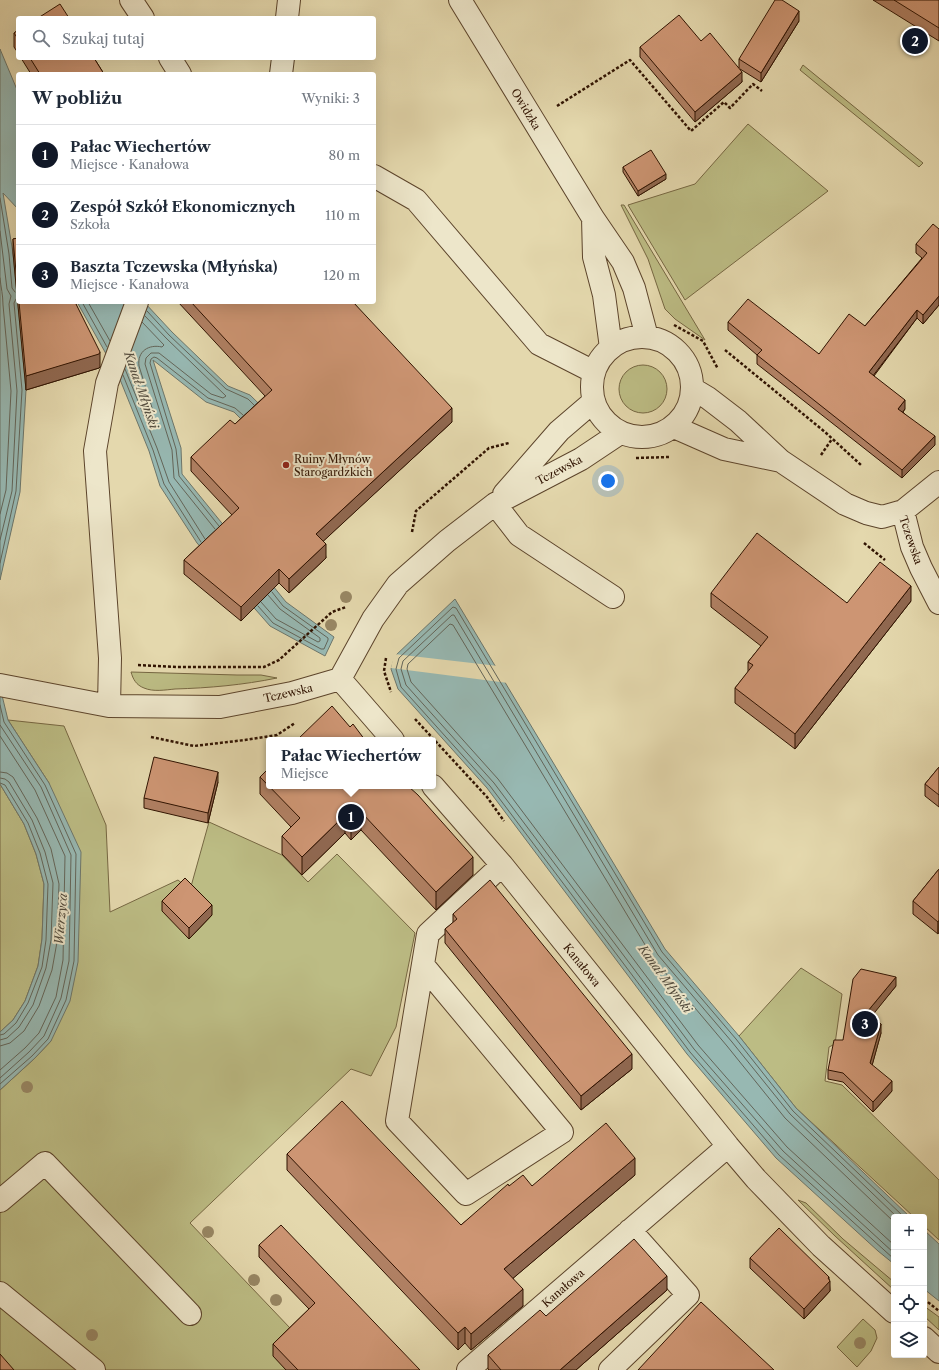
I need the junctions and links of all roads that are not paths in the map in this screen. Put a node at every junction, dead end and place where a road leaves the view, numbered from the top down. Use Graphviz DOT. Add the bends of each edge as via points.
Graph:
graph roads {
  1 [pos="131,0"];
  2 [pos="289,0"];
  3 [pos="460,0"];
  4 [pos="142,16"];
  5 [pos="287,16"];
  6 [pos="171,60"];
  7 [pos="283,60"];
  8 [pos="179,72"];
  9 [pos="281,72"];
  10 [pos="376,177"];
  11 [pos="593,218"];
  12 [pos="136,304"];
  13 [pos="647,337"];
  14 [pos="611,348"];
  15 [pos="594,372"];
  16 [pos="693,389"];
  17 [pos="594,401"];
  18 [pos="674,427"];
  19 [pos="620,433"];
  20 [pos="781,461"];
  21 [pos="939,482"];
  22 [pos="496,504"];
  23 [pos="903,511"];
  24 [pos="613,597"];
  25 [pos="939,603"];
  26 [pos="340,679"];
  27 [pos="0,684"];
  28 [pos="109,706"];
  29 [pos="390,737"];
  30 [pos="436,789"];
  31 [pos="502,865"];
  32 [pos="423,965"];
  33 [pos="728,1146"];
  34 [pos="0,1201"];
  35 [pos="630,1230"];
  36 [pos="0,1293"];
  37 [pos="891,1309"];
  38 [pos="190,1314"];
  39 [pos="927,1341"];
  40 [pos="939,1352"];
  41 [pos="470,1369"];
  42 [pos="94,1370"];
  43 [pos="610,1370"];
  1 -- 4 [label="street"];
  2 -- 5 [label="street"];
  3 -- 11 [label="street, Owidzka"];
  6 -- 8 [label="street"];
  7 -- 9 [label="street"];
  10 -- 15 [label="street" via="416,200 539,344"];
  11 -- 13 [label="street, Owidzka" via="623,262 634,288"];
  11 -- 14 [label="street, Owidzka" via="594,257 604,295"];
  12 -- 28 [label="street" via="107,383 95,451 110,663"];
  13 -- 14 [label="street" via="628,339"];
  13 -- 16 [label="street" via="662,341 675,349 685,360 691,374"];
  14 -- 15 [label="street" via="601,358"];
  15 -- 17 [label="street"];
  16 -- 18 [label="street" via="688,410"];
  16 -- 20 [label="street, Tczewska" via="738,420"];
  17 -- 19 [label="street" via="603,419"];
  17 -- 22 [label="street, Tczewska" via="558,431"];
  18 -- 19 [label="street" via="661,434 647,437 632,437"];
  18 -- 20 [label="street, Tczewska" via="724,449"];
  19 -- 22 [label="street, Tczewska" via="581,458"];
  20 -- 23 [label="street, Tczewska" via="845,504 866,513 882,517"];
  21 -- 23 [label="street"];
  22 -- 24 [label="street" via="519,535"];
  22 -- 26 [label="street, Tczewska" via="447,541 398,584 370,625"];
  23 -- 25 [label="street, Tczewska" via="912,547"];
  26 -- 28 [label="street, Tczewska" via="292,693 220,707"];
  26 -- 29 [label="street"];
  27 -- 28 [label="street, Tczewska"];
  30 -- 31 [label="street, Kanałowa"];
  31 -- 32 [label="street" via="428,934"];
  31 -- 33 [label="street, Kanałowa"];
  32 -- 32 [label="street" via="397,1121 466,1194 562,1132"];
  33 -- 35 [label="street, Kanałowa"];
  33 -- 37 [label="street, Kanałowa" via="821,1246"];
  34 -- 38 [label="street" via="45,1163"];
  35 -- 41 [label="street, Kanałowa"];
  35 -- 43 [label="street" via="688,1295"];
  36 -- 42 [label="street"];
  39 -- 40 [label="street"];
}
